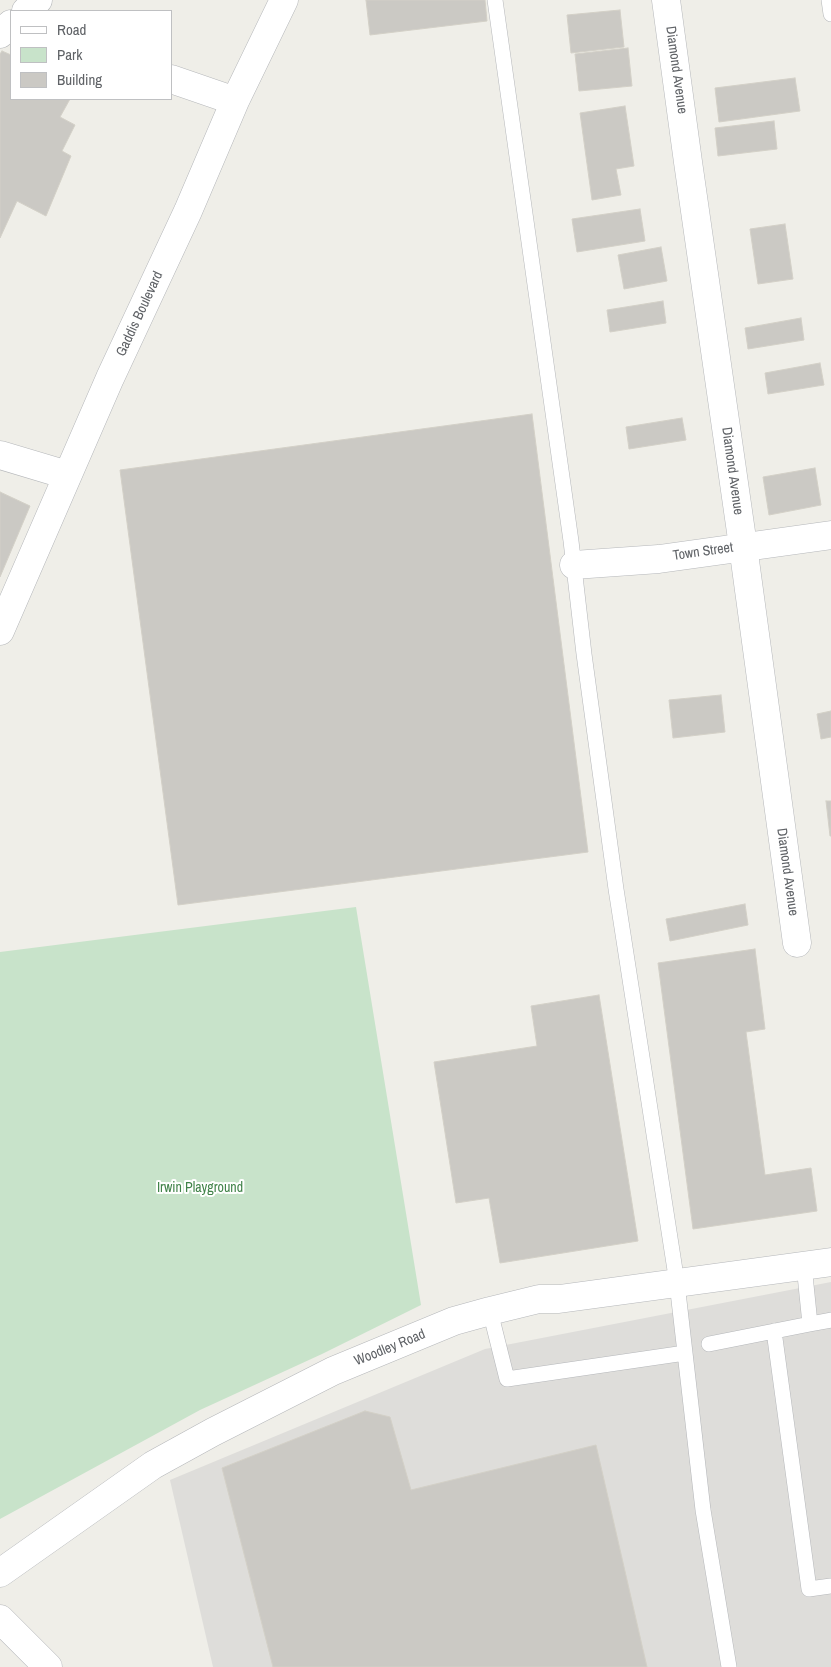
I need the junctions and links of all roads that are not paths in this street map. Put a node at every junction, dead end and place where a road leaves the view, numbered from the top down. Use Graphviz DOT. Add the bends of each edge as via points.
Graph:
graph roads {
  1 [pos="38,0"];
  2 [pos="284,0"];
  3 [pos="495,0"];
  4 [pos="666,0"];
  5 [pos="829,0"];
  6 [pos="26,10"];
  7 [pos="831,14"];
  8 [pos="172,79"];
  9 [pos="236,101"];
  10 [pos="0,455"];
  11 [pos="68,475"];
  12 [pos="831,535"];
  13 [pos="743,546"];
  14 [pos="574,565"];
  15 [pos="0,631"];
  16 [pos="797,943"];
  17 [pos="831,1262"];
  18 [pos="804,1266"];
  19 [pos="677,1283"];
  20 [pos="490,1311"];
  21 [pos="831,1320"];
  22 [pos="810,1324"];
  23 [pos="774,1331"];
  24 [pos="709,1344"];
  25 [pos="685,1354"];
  26 [pos="0,1573"];
  27 [pos="831,1586"];
  28 [pos="0,1619"];
  29 [pos="48,1667"];
  30 [pos="729,1667"];
  1 -- 6 [label="street"];
  2 -- 9 [label="street, Gaddis Boulevard"];
  3 -- 14 [label="lane"];
  4 -- 13 [label="street, Diamond Avenue"];
  5 -- 7 [label="lane"];
  8 -- 9 [label="street"];
  9 -- 11 [label="street, Gaddis Boulevard"];
  10 -- 11 [label="street"];
  11 -- 15 [label="street, Gaddis Boulevard"];
  12 -- 13 [label="street, Town Street"];
  13 -- 14 [label="street, Town Street" via="659,558"];
  13 -- 16 [label="street, Diamond Avenue"];
  14 -- 19 [label="lane" via="616,890"];
  17 -- 18 [label="street, Woodley Road"];
  18 -- 19 [label="street, Woodley Road"];
  18 -- 22 [label="lane"];
  19 -- 20 [label="street, Woodley Road" via="539,1299"];
  19 -- 25 [label="lane"];
  20 -- 25 [label="lane" via="507,1379"];
  20 -- 26 [label="street, Woodley Road" via="454,1322 333,1371 212,1432 153,1465"];
  21 -- 22 [label="lane"];
  22 -- 23 [label="lane"];
  23 -- 24 [label="lane"];
  23 -- 27 [label="lane" via="809,1589"];
  25 -- 30 [label="lane" via="703,1510"];
  28 -- 29 [label="street"];
}
